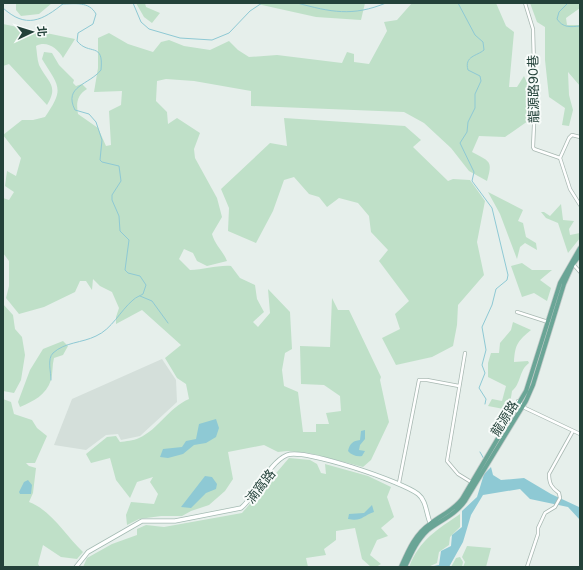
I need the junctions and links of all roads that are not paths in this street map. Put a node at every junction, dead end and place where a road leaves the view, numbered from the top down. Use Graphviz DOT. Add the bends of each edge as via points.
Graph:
graph roads {
  1 [pos="525,3"];
  2 [pos="579,136"];
  3 [pos="560,158"];
  4 [pos="580,205"];
  5 [pos="580,248"];
  6 [pos="580,255"];
  7 [pos="572,263"];
  8 [pos="580,272"];
  9 [pos="517,312"];
  10 [pos="548,322"];
  11 [pos="465,353"];
  12 [pos="459,386"];
  13 [pos="520,403"];
  14 [pos="573,431"];
  15 [pos="580,434"];
  16 [pos="480,470"];
  17 [pos="471,482"];
  18 [pos="399,483"];
  19 [pos="431,525"];
  20 [pos="76,567"];
  21 [pos="401,567"];
  22 [pos="405,567"];
  23 [pos="527,567"];
  1 -- 3 [label="street, 龍源路90巷" via="532,29 535,103 533,147"];
  2 -- 3 [label="street" via="572,135 569,138"];
  3 -- 4 [label="street" via="570,189"];
  5 -- 7 [label="main road"];
  6 -- 7 [label="main road, 龍源路"];
  7 -- 8 [label="street"];
  7 -- 10 [label="main road" via="560,283"];
  7 -- 13 [label="main road, 龍源路" via="533,385"];
  9 -- 10 [label="street"];
  10 -- 13 [label="main road" via="529,384"];
  11 -- 12 [label="street"];
  12 -- 17 [label="street" via="447,461 458,474"];
  12 -- 18 [label="street" via="419,380"];
  13 -- 14 [label="street"];
  13 -- 16 [label="main road"];
  14 -- 15 [label="street"];
  14 -- 23 [label="street" via="549,474 549,482 560,493 560,498 555,507 545,513"];
  16 -- 17 [label="main road"];
  16 -- 19 [label="main road" via="460,507 450,516"];
  17 -- 19 [label="main road" via="457,505"];
  18 -- 19 [label="street, 湳窩路" via="419,495 425,504"];
  18 -- 20 [label="street, 湳窩路" via="344,465 300,455 288,455 274,466 241,508 175,520 142,521 88,552"];
  19 -- 21 [label="main road" via="414,540"];
  19 -- 22 [label="main road" via="417,542"];
}
